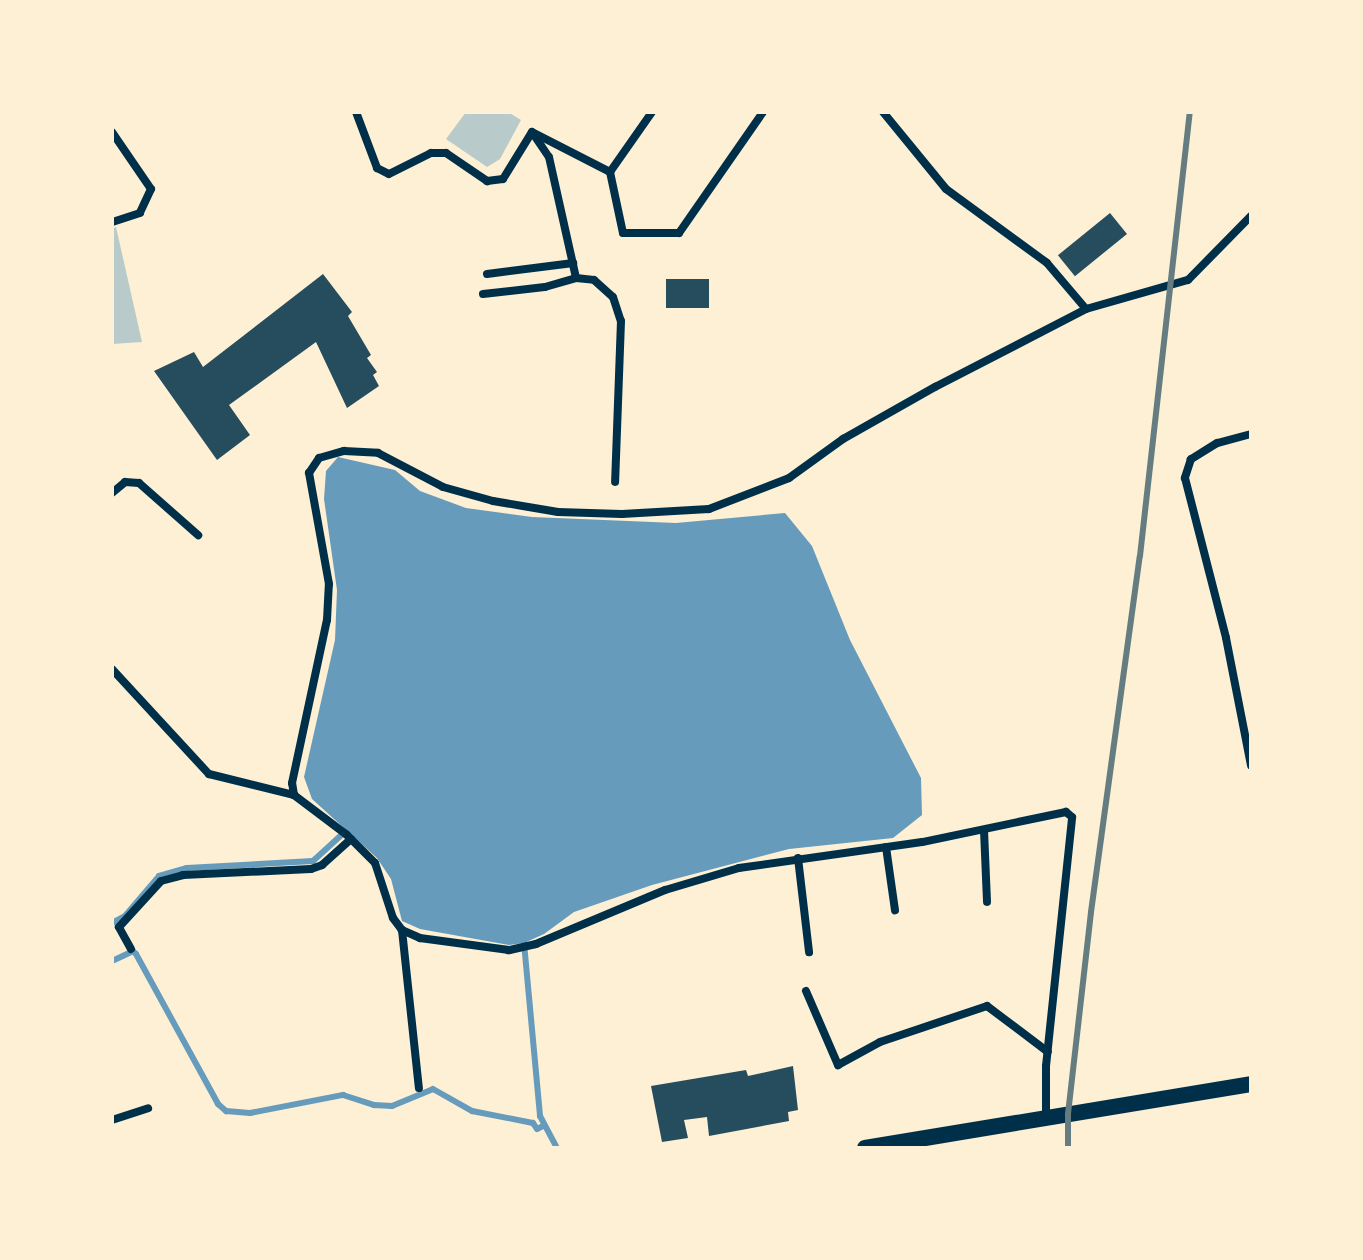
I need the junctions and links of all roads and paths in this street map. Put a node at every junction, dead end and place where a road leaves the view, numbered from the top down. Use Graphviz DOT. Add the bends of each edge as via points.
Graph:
graph roads {
  1 [pos="356,112"];
  2 [pos="652,112"];
  3 [pos="763,112"];
  4 [pos="883,112"];
  5 [pos="112,132"];
  6 [pos="532,132"];
  7 [pos="610,172"];
  8 [pos="1251,216"];
  9 [pos="112,222"];
  10 [pos="573,263"];
  11 [pos="487,274"];
  12 [pos="576,278"];
  13 [pos="483,294"];
  14 [pos="1086,309"];
  15 [pos="1251,434"];
  16 [pos="615,482"];
  17 [pos="112,493"];
  18 [pos="198,535"];
  19 [pos="112,669"];
  20 [pos="1251,766"];
  21 [pos="294,795"];
  22 [pos="984,830"];
  23 [pos="351,839"];
  24 [pos="886,847"];
  25 [pos="798,858"];
  26 [pos="987,902"];
  27 [pos="895,910"];
  28 [pos="402,930"];
  29 [pos="131,949"];
  30 [pos="809,952"];
  31 [pos="806,991"];
  32 [pos="1048,1052"];
  33 [pos="1251,1084"];
  34 [pos="419,1088"];
  35 [pos="148,1108"];
  36 [pos="1046,1117"];
  37 [pos="112,1120"];
  38 [pos="885,1146"];
  39 [pos="865,1148"];
  1 -- 6 [label="street" via="377,168 389,174 431,153 446,153 487,181 503,179"];
  2 -- 7 [label="street"];
  3 -- 7 [label="street" via="679,233 623,233"];
  4 -- 14 [label="street" via="946,189 1047,263"];
  5 -- 9 [label="street" via="151,189 140,213"];
  6 -- 7 [label="street"];
  6 -- 10 [label="street" via="549,157"];
  8 -- 14 [label="street" via="1188,280"];
  10 -- 11 [label="street"];
  10 -- 12 [label="street"];
  12 -- 13 [label="street"];
  12 -- 16 [label="street" via="594,280 613,297 621,321"];
  14 -- 21 [label="street" via="843,439 789,478 709,509 656,515 558,512 443,487 378,453 344,451 319,458 309,473 329,584 327,620 292,783"];
  15 -- 20 [label="street" via="1217,443 1191,459 1185,478 1226,638"];
  17 -- 18 [label="street" via="125,482 139,483"];
  19 -- 21 [label="street" via="209,774"];
  21 -- 23 [label="street"];
  22 -- 24 [label="street"];
  22 -- 26 [label="street"];
  22 -- 32 [label="street" via="1066,812 1072,817"];
  23 -- 28 [label="street" via="375,863"];
  23 -- 29 [label="street" via="311,869 183,875 161,881 119,927"];
  24 -- 25 [label="street"];
  24 -- 27 [label="street"];
  25 -- 28 [label="street" via="699,879 509,950 420,938"];
  25 -- 30 [label="street"];
  28 -- 34 [label="street"];
  31 -- 32 [label="street" via="838,1065 880,1042 987,1006"];
  32 -- 36 [label="street"];
  33 -- 36 [label="main road"];
  35 -- 37 [label="street"];
  36 -- 38 [label="main road"];
  38 -- 39 [label="main road"];
}
